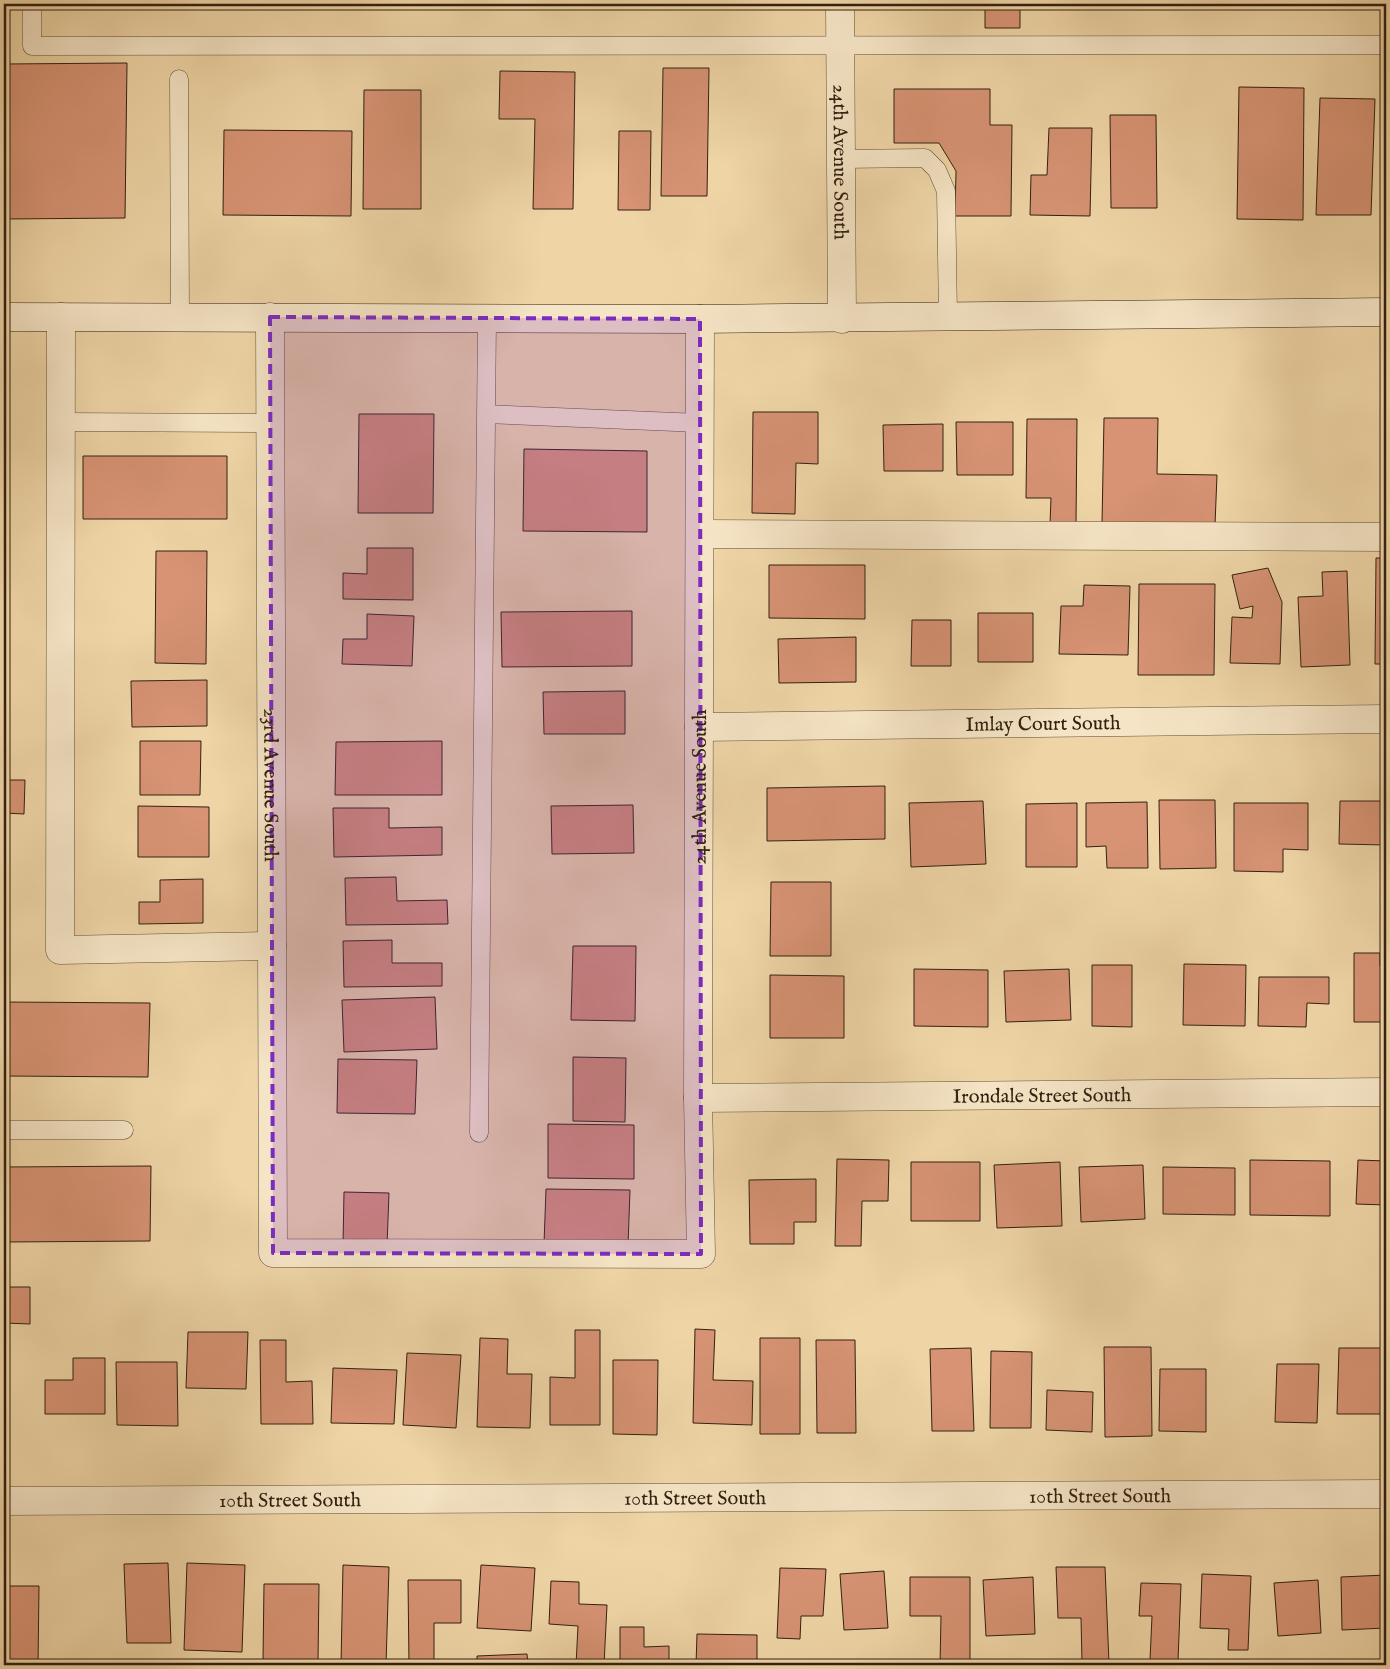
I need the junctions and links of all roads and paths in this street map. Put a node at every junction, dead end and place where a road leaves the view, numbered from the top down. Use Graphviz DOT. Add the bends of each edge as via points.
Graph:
graph roads {
  1 [pos="32,4"];
  2 [pos="840,4"];
  3 [pos="840,45"];
  4 [pos="1386,45"];
  5 [pos="179,79"];
  6 [pos="841,159"];
  7 [pos="1386,312"];
  8 [pos="4,316"];
  9 [pos="61,316"];
  10 [pos="180,317"];
  11 [pos="270,317"];
  12 [pos="487,318"];
  13 [pos="948,318"];
  14 [pos="700,319"];
  15 [pos="842,319"];
  16 [pos="486,414"];
  17 [pos="61,422"];
  18 [pos="270,423"];
  19 [pos="700,423"];
  20 [pos="700,534"];
  21 [pos="1386,537"];
  22 [pos="1386,719"];
  23 [pos="699,727"];
  24 [pos="272,946"];
  25 [pos="1386,1092"];
  26 [pos="698,1098"];
  27 [pos="4,1130"];
  28 [pos="124,1130"];
  29 [pos="479,1133"];
  30 [pos="701,1254"];
  31 [pos="1386,1494"];
  32 [pos="4,1501"];
  1 -- 3 [label="lane" via="32,46"];
  2 -- 3 [label="street, 24th Avenue South"];
  3 -- 4 [label="lane"];
  3 -- 6 [label="street, 24th Avenue South"];
  5 -- 10 [label="lane"];
  6 -- 13 [label="lane" via="925,158 938,170 946,191"];
  6 -- 15 [label="street, 24th Avenue South"];
  7 -- 13 [label="street"];
  8 -- 9 [label="street"];
  9 -- 10 [label="street"];
  9 -- 17 [label="street"];
  10 -- 11 [label="street"];
  11 -- 12 [label="street"];
  11 -- 18 [label="street, 23rd Avenue South"];
  12 -- 14 [label="street"];
  12 -- 16 [label="lane"];
  13 -- 15 [label="street"];
  14 -- 15 [label="street"];
  14 -- 19 [label="street, 24th Avenue South"];
  16 -- 19 [label="lane"];
  16 -- 29 [label="lane"];
  17 -- 18 [label="lane"];
  17 -- 24 [label="street" via="60,950"];
  18 -- 24 [label="street, 23rd Avenue South"];
  19 -- 20 [label="street, 24th Avenue South"];
  20 -- 21 [label="street"];
  20 -- 23 [label="street, 24th Avenue South"];
  22 -- 23 [label="street, Imlay Court South"];
  23 -- 26 [label="street, 24th Avenue South"];
  24 -- 30 [label="street, 23rd Avenue South" via="273,1253"];
  25 -- 26 [label="street, Irondale Street South"];
  26 -- 30 [label="street, 24th Avenue South"];
  27 -- 28 [label="lane"];
  31 -- 32 [label="street, 10th Street South"];
}
